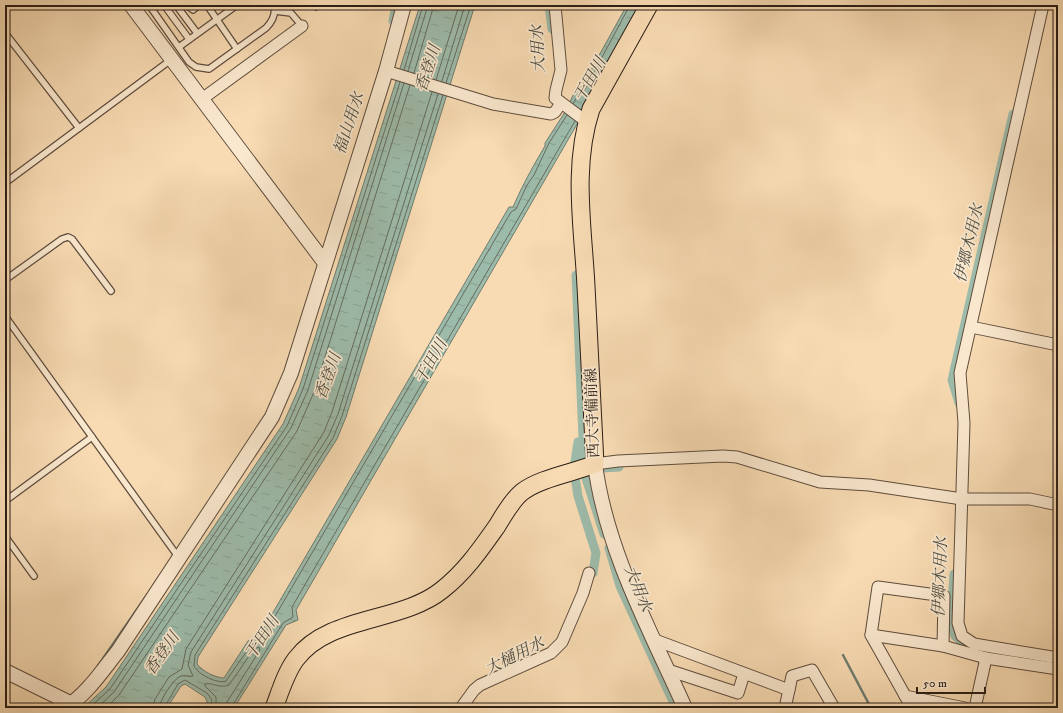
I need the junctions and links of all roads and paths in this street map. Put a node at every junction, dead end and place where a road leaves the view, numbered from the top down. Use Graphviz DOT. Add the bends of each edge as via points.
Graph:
graph roads {
  1 [pos="131,5"];
  2 [pos="149,5"];
  3 [pos="164,5"];
  4 [pos="187,5"];
  5 [pos="199,5"];
  6 [pos="207,5"];
  7 [pos="237,5"];
  8 [pos="404,5"];
  9 [pos="555,5"];
  10 [pos="649,5"];
  11 [pos="1043,5"];
  12 [pos="177,6"];
  13 [pos="274,8"];
  14 [pos="217,19"];
  15 [pos="302,26"];
  16 [pos="5,33"];
  17 [pos="197,33"];
  18 [pos="189,39"];
  19 [pos="178,47"];
  20 [pos="237,49"];
  21 [pos="172,59"];
  22 [pos="390,72"];
  23 [pos="202,99"];
  24 [pos="563,104"];
  25 [pos="584,121"];
  26 [pos="79,128"];
  27 [pos="5,183"];
  28 [pos="325,262"];
  29 [pos="5,280"];
  30 [pos="111,291"];
  31 [pos="5,316"];
  32 [pos="971,327"];
  33 [pos="1058,345"];
  34 [pos="92,437"];
  35 [pos="595,464"];
  36 [pos="962,499"];
  37 [pos="5,502"];
  38 [pos="1058,505"];
  39 [pos="5,536"];
  40 [pos="179,558"];
  41 [pos="589,573"];
  42 [pos="34,576"];
  43 [pos="871,635"];
  44 [pos="654,640"];
  45 [pos="943,646"];
  46 [pos="986,658"];
  47 [pos="1058,658"];
  48 [pos="1058,669"];
  49 [pos="668,670"];
  50 [pos="5,671"];
  51 [pos="744,674"];
  52 [pos="789,690"];
  53 [pos="905,696"];
  54 [pos="69,706"];
  55 [pos="274,708"];
  56 [pos="461,708"];
  57 [pos="686,708"];
  58 [pos="785,708"];
  59 [pos="834,708"];
  60 [pos="912,708"];
  61 [pos="965,708"];
  62 [pos="975,708"];
  1 -- 21 [label="street"];
  2 -- 19 [label="lane"];
  3 -- 18 [label="lane"];
  4 -- 5 [label="lane" via="193,10"];
  6 -- 14 [label="lane"];
  7 -- 14 [label="lane"];
  8 -- 22 [label="street"];
  9 -- 24 [label="street" via="561,70 555,98"];
  10 -- 25 [label="main road, 西大寺備前線"];
  11 -- 32 [label="street"];
  12 -- 17 [label="lane"];
  13 -- 15 [label="lane" via="291,13"];
  13 -- 20 [label="lane" via="271,23"];
  14 -- 17 [label="lane"];
  14 -- 20 [label="lane"];
  15 -- 23 [label="street"];
  16 -- 26 [label="lane"];
  17 -- 18 [label="lane"];
  18 -- 19 [label="lane"];
  19 -- 20 [label="lane" via="189,62 196,67 208,69"];
  21 -- 23 [label="street"];
  21 -- 26 [label="lane"];
  22 -- 24 [label="street" via="493,104 551,114"];
  22 -- 28 [label="street"];
  23 -- 28 [label="street"];
  24 -- 25 [label="street"];
  25 -- 35 [label="main road, 西大寺備前線" via="580,159 580,212"];
  26 -- 27 [label="lane"];
  28 -- 40 [label="street" via="291,373 272,417"];
  29 -- 30 [label="lane" via="62,239 68,238 72,239"];
  31 -- 34 [label="lane"];
  32 -- 33 [label="street"];
  32 -- 36 [label="street" via="960,373 964,423"];
  34 -- 37 [label="lane"];
  34 -- 40 [label="lane"];
  35 -- 36 [label="street" via="723,456 820,482 869,485"];
  35 -- 44 [label="street" via="602,506 623,569"];
  35 -- 55 [label="main road, 西大寺備前線" via="522,492 472,563 441,591 410,607 338,630 314,642 296,659"];
  36 -- 38 [label="street" via="1030,500"];
  36 -- 47 [label="street" via="958,623 962,636 974,644"];
  39 -- 42 [label="lane"];
  40 -- 54 [label="street" via="118,651 95,681"];
  41 -- 56 [label="street" via="562,642 551,653 480,685"];
  43 -- 45 [label="street"];
  43 -- 45 [label="street" via="878,587 944,596"];
  43 -- 53 [label="street"];
  44 -- 49 [label="street"];
  44 -- 51 [label="street"];
  45 -- 46 [label="street"];
  46 -- 48 [label="street"];
  46 -- 62 [label="street"];
  49 -- 51 [label="street" via="738,693"];
  49 -- 57 [label="street"];
  50 -- 54 [label="street"];
  51 -- 52 [label="street"];
  52 -- 58 [label="street"];
  52 -- 59 [label="street" via="792,676 812,670"];
  53 -- 60 [label="street"];
  53 -- 61 [label="street"];
}
